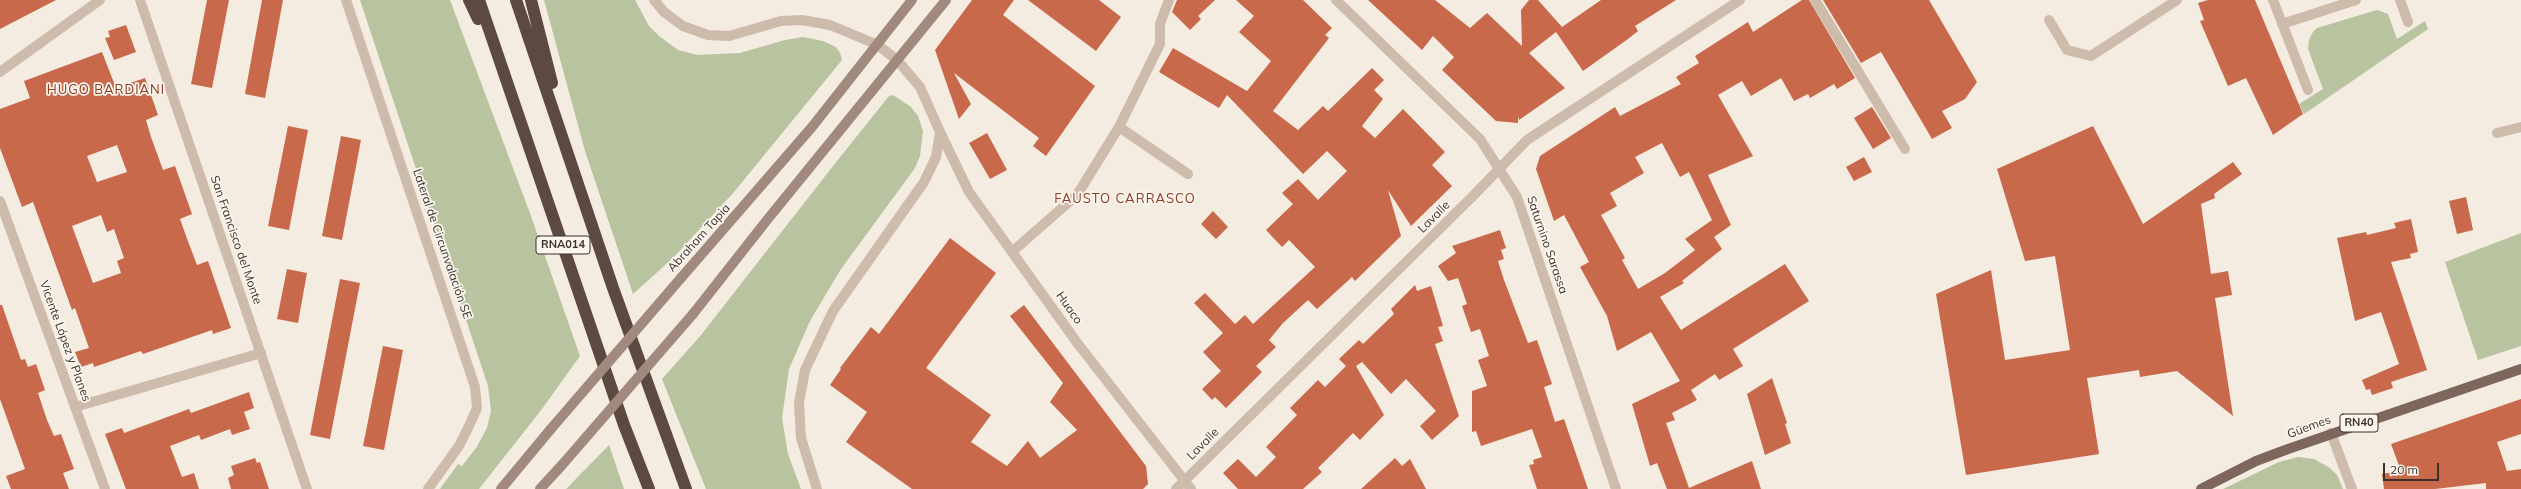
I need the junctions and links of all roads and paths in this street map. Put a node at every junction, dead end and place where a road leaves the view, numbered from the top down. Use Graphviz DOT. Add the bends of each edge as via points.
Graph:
graph roads {
  1 [pos="100,0"];
  2 [pos="140,0"];
  3 [pos="346,0"];
  4 [pos="469,0"];
  5 [pos="479,0"];
  6 [pos="516,0"];
  7 [pos="531,0"];
  8 [pos="654,0"];
  9 [pos="912,0"];
  10 [pos="946,0"];
  11 [pos="1169,0"];
  12 [pos="1336,0"];
  13 [pos="1740,0"];
  14 [pos="1815,0"];
  15 [pos="2178,0"];
  16 [pos="2273,0"];
  17 [pos="2356,0"];
  18 [pos="2400,0"];
  19 [pos="2049,20"];
  20 [pos="2408,22"];
  21 [pos="2282,24"];
  22 [pos="878,45"];
  23 [pos="898,61"];
  24 [pos="503,71"];
  25 [pos="0,72"];
  26 [pos="2308,90"];
  27 [pos="1119,127"];
  28 [pos="2521,127"];
  29 [pos="940,132"];
  30 [pos="2497,133"];
  31 [pos="1905,149"];
  32 [pos="1499,169"];
  33 [pos="1188,174"];
  34 [pos="0,201"];
  35 [pos="592,225"];
  36 [pos="1013,251"];
  37 [pos="261,353"];
  38 [pos="2521,369"];
  39 [pos="75,407"];
  40 [pos="624,425"];
  41 [pos="2331,433"];
  42 [pos="1184,480"];
  43 [pos="105,489"];
  44 [pos="307,489"];
  45 [pos="428,489"];
  46 [pos="501,489"];
  47 [pos="540,489"];
  48 [pos="640,489"];
  49 [pos="649,489"];
  50 [pos="686,489"];
  51 [pos="817,489"];
  52 [pos="1176,489"];
  53 [pos="1191,489"];
  54 [pos="1616,489"];
  55 [pos="2201,489"];
  56 [pos="2352,489"];
  1 -- 25 [label="street"];
  2 -- 37 [label="street, San Francisco del Monte"];
  3 -- 45 [label="street, Lateral de Circunvalación SE" via="475,388 477,408 470,426"];
  4 -- 24 [label="highway"];
  5 -- 24 [label="highway, RNA014"];
  6 -- 35 [label="highway, RNA014"];
  7 -- 35 [label="highway"];
  8 -- 22 [label="street" via="664,12 683,26 708,35 729,36 781,21 802,20 830,25"];
  9 -- 22 [label="main road, Abraham Tapia"];
  10 -- 23 [label="main road"];
  11 -- 27 [label="street" via="1160,24 1160,44"];
  12 -- 32 [label="street, Saturnino Sarassa" via="1480,140"];
  13 -- 32 [label="street, Lavalle" via="1527,140"];
  14 -- 31 [label="street"];
  15 -- 19 [label="street" via="2091,56 2067,50"];
  16 -- 21 [label="street"];
  17 -- 21 [label="street"];
  18 -- 20 [label="street"];
  21 -- 26 [label="street"];
  22 -- 23 [label="street"];
  22 -- 46 [label="main road, Abraham Tapia, bridge" via="812,127"];
  23 -- 29 [label="street" via="920,87"];
  23 -- 47 [label="main road, bridge" via="693,314"];
  24 -- 40 [label="highway, RNA014"];
  27 -- 33 [label="street"];
  27 -- 36 [label="street" via="1077,195"];
  28 -- 30 [label="street"];
  29 -- 36 [label="street, Huaco" via="969,192"];
  29 -- 51 [label="street" via="936,157 924,182 834,311 812,352 801,386 799,420 804,452"];
  32 -- 42 [label="street, Lavalle"];
  32 -- 54 [label="street, Saturnino Sarassa" via="1517,197"];
  34 -- 39 [label="street, Vicente López y Planes"];
  35 -- 50 [label="highway, RNA014"];
  36 -- 42 [label="street, Huaco" via="1078,344"];
  37 -- 39 [label="street"];
  37 -- 44 [label="street, San Francisco del Monte"];
  38 -- 41 [label="main road, Güemes / RN40"];
  39 -- 43 [label="street, Vicente López y Planes"];
  40 -- 48 [label="highway"];
  40 -- 49 [label="highway, RNA014"];
  41 -- 55 [label="main road, Güemes / RN40" via="2256,461"];
  41 -- 56 [label="street"];
  42 -- 52 [label="street, Lavalle"];
  42 -- 53 [label="street, Huaco"];
}
